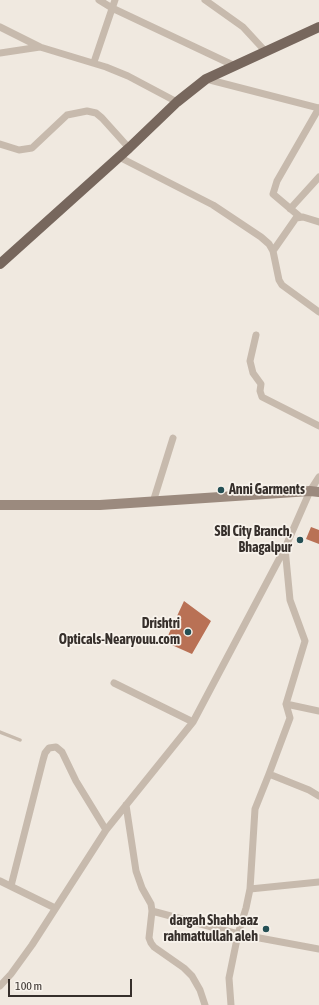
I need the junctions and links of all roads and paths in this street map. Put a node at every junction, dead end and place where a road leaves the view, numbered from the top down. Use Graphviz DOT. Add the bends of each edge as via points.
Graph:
graph roads {
  1 [pos="99,0"];
  2 [pos="114,0"];
  3 [pos="205,0"];
  4 [pos="112,8"];
  5 [pos="0,27"];
  6 [pos="319,27"];
  7 [pos="40,47"];
  8 [pos="266,52"];
  9 [pos="0,53"];
  10 [pos="94,62"];
  11 [pos="235,66"];
  12 [pos="206,79"];
  13 [pos="177,102"];
  14 [pos="319,108"];
  15 [pos="0,144"];
  16 [pos="129,148"];
  17 [pos="119,157"];
  18 [pos="319,177"];
  19 [pos="290,209"];
  20 [pos="299,216"];
  21 [pos="319,222"];
  22 [pos="273,251"];
  23 [pos="0,264"];
  24 [pos="319,312"];
  25 [pos="256,335"];
  26 [pos="319,426"];
  27 [pos="173,438"];
  28 [pos="319,477"];
  29 [pos="314,492"];
  30 [pos="153,502"];
  31 [pos="0,505"];
  32 [pos="284,548"];
  33 [pos="114,683"];
  34 [pos="286,704"];
  35 [pos="319,711"];
  36 [pos="193,722"];
  37 [pos="0,732"];
  38 [pos="20,740"];
  39 [pos="269,774"];
  40 [pos="319,796"];
  41 [pos="126,805"];
  42 [pos="106,830"];
  43 [pos="0,881"];
  44 [pos="319,882"];
  45 [pos="11,886"];
  46 [pos="250,889"];
  47 [pos="55,908"];
  48 [pos="152,911"];
  49 [pos="238,934"];
  50 [pos="319,949"];
  51 [pos="0,986"];
  52 [pos="205,1005"];
  53 [pos="231,1005"];
  1 -- 4 [label="street"];
  2 -- 4 [label="street"];
  3 -- 8 [label="street" via="248,32"];
  4 -- 10 [label="street"];
  4 -- 11 [label="street"];
  5 -- 7 [label="street"];
  6 -- 8 [label="main road"];
  7 -- 9 [label="street"];
  7 -- 10 [label="street"];
  8 -- 11 [label="main road"];
  10 -- 13 [label="street" via="128,76"];
  11 -- 12 [label="main road"];
  12 -- 13 [label="main road"];
  12 -- 14 [label="street"];
  13 -- 16 [label="main road"];
  14 -- 19 [label="street" via="276,181 272,194"];
  15 -- 16 [label="street" via="18,150 32,148 66,115 87,111 102,118"];
  16 -- 17 [label="main road"];
  17 -- 22 [label="street" via="213,204 261,237"];
  17 -- 23 [label="main road"];
  18 -- 19 [label="street"];
  19 -- 20 [label="street"];
  20 -- 21 [label="street"];
  20 -- 22 [label="street"];
  22 -- 24 [label="street" via="282,285"];
  25 -- 26 [label="street" via="250,361 253,373 261,384 262,397"];
  27 -- 30 [label="street"];
  28 -- 29 [label="street"];
  29 -- 30 [label="main road"];
  29 -- 32 [label="street"];
  30 -- 31 [label="main road"];
  32 -- 34 [label="street" via="290,600 305,641"];
  32 -- 36 [label="street"];
  33 -- 36 [label="street"];
  34 -- 35 [label="street"];
  34 -- 39 [label="street" via="290,718"];
  36 -- 41 [label="street"];
  37 -- 38 [label="lane"];
  39 -- 40 [label="street"];
  39 -- 46 [label="street" via="255,809"];
  41 -- 42 [label="street"];
  41 -- 48 [label="street" via="136,871"];
  42 -- 45 [label="street" via="76,781 62,752 56,747 49,748 43,760"];
  42 -- 47 [label="street"];
  43 -- 45 [label="street"];
  44 -- 46 [label="street"];
  45 -- 47 [label="street"];
  46 -- 49 [label="street"];
  47 -- 51 [label="street" via="32,945"];
  48 -- 49 [label="street"];
  48 -- 52 [label="street" via="149,938 151,943 192,976"];
  49 -- 50 [label="street"];
  49 -- 53 [label="street" via="229,978"];
}
